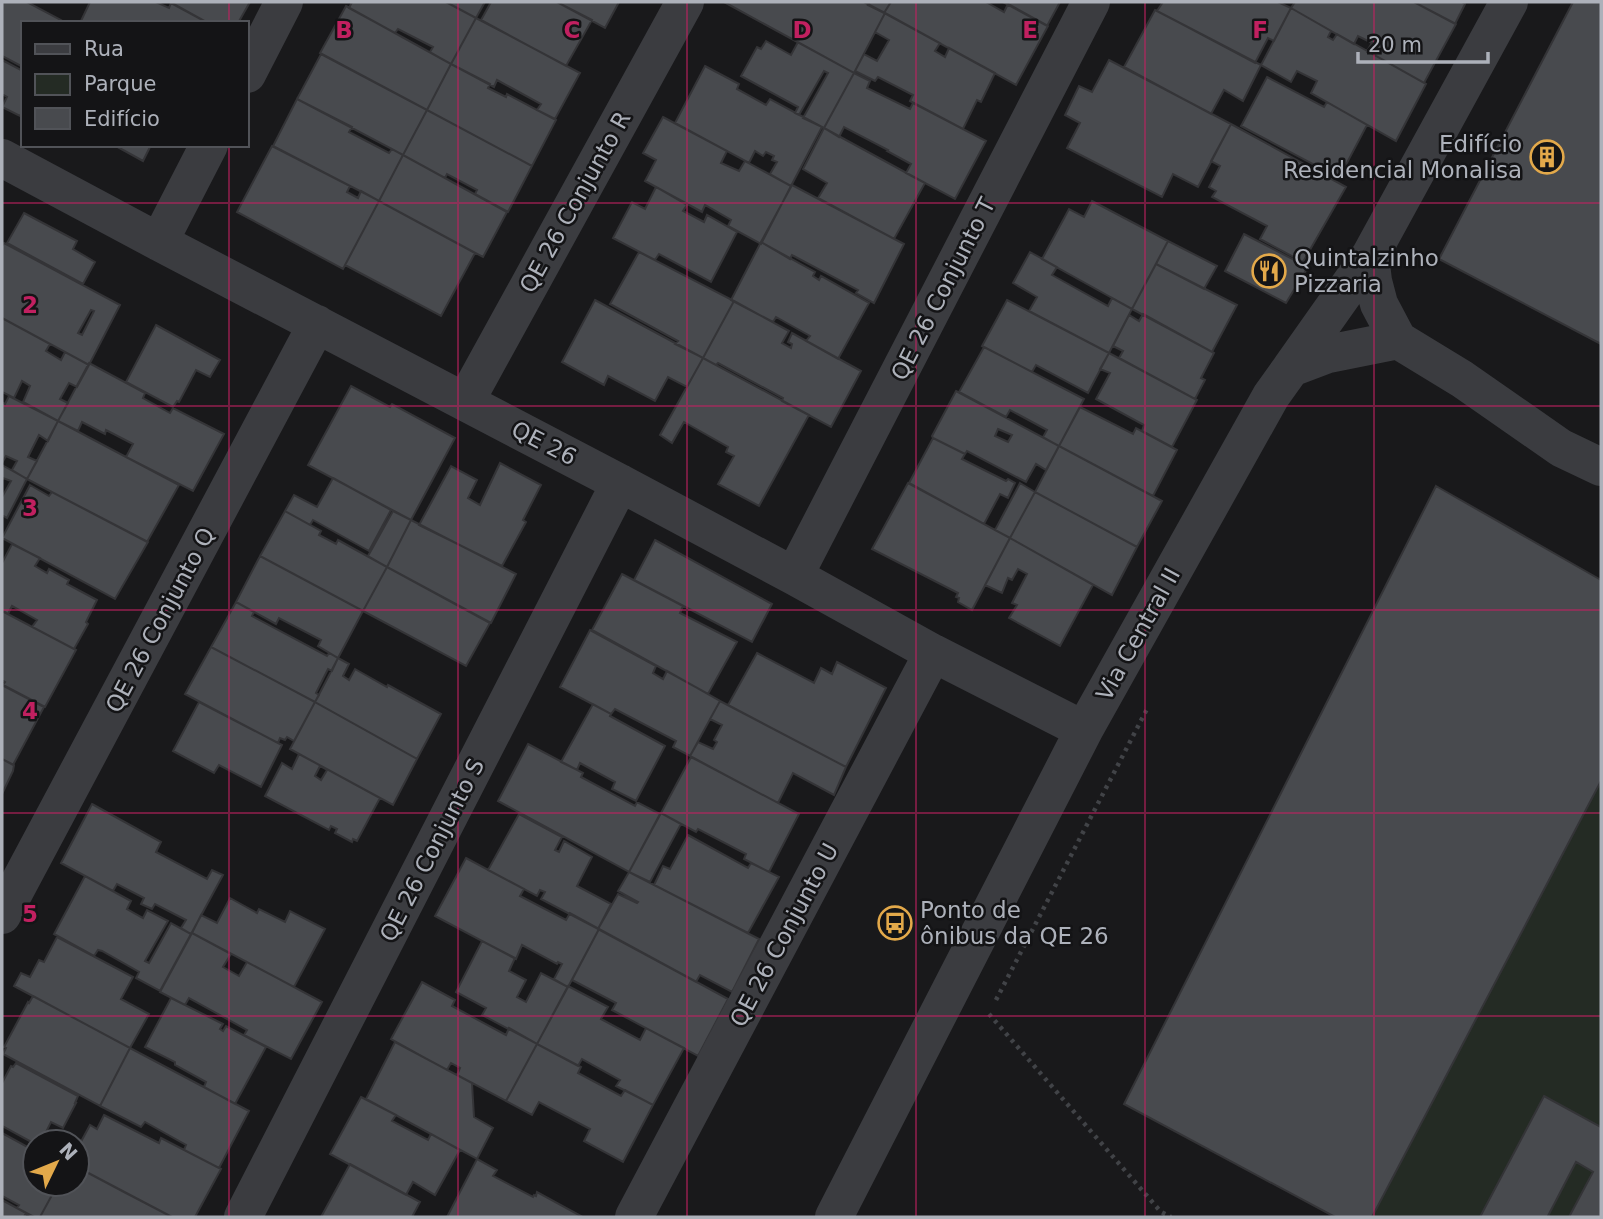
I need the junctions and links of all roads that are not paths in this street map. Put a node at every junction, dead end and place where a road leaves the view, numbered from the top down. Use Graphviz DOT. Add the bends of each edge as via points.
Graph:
graph roads {
  1 [pos="284,2"];
  2 [pos="685,2"];
  3 [pos="1091,2"];
  4 [pos="1509,2"];
  5 [pos="248,72"];
  6 [pos="208,147"];
  7 [pos="2,158"];
  8 [pos="159,242"];
  9 [pos="1370,256"];
  10 [pos="317,324"];
  11 [pos="1398,340"];
  12 [pos="1290,368"];
  13 [pos="465,402"];
  14 [pos="1601,467"];
  15 [pos="620,483"];
  16 [pos="794,576"];
  17 [pos="933,653"];
  18 [pos="1084,730"];
  19 [pos="2,915"];
  20 [pos="243,1217"];
  21 [pos="634,1217"];
  22 [pos="834,1217"];
  1 -- 5 [label="street"];
  2 -- 13 [label="street, QE 26 Conjunto R"];
  3 -- 16 [label="street, QE 26 Conjunto T"];
  4 -- 9 [label="street, Via Central II"];
  6 -- 8 [label="street"];
  7 -- 8 [label="street, QE 26"];
  8 -- 10 [label="street, QE 26"];
  9 -- 11 [label="street" via="1379,304"];
  9 -- 12 [label="street, Via Central II"];
  10 -- 13 [label="street, QE 26"];
  10 -- 19 [label="street, QE 26 Conjunto Q"];
  11 -- 12 [label="street" via="1328,354"];
  11 -- 14 [label="street" via="1561,448"];
  12 -- 18 [label="street, Via Central II"];
  13 -- 15 [label="street, QE 26"];
  15 -- 16 [label="street, QE 26"];
  15 -- 20 [label="street, QE 26 Conjunto S"];
  16 -- 17 [label="street, QE 26"];
  17 -- 18 [label="street, QE 26"];
  17 -- 21 [label="street, QE 26 Conjunto U"];
  18 -- 22 [label="street, Via Central II"];
}
